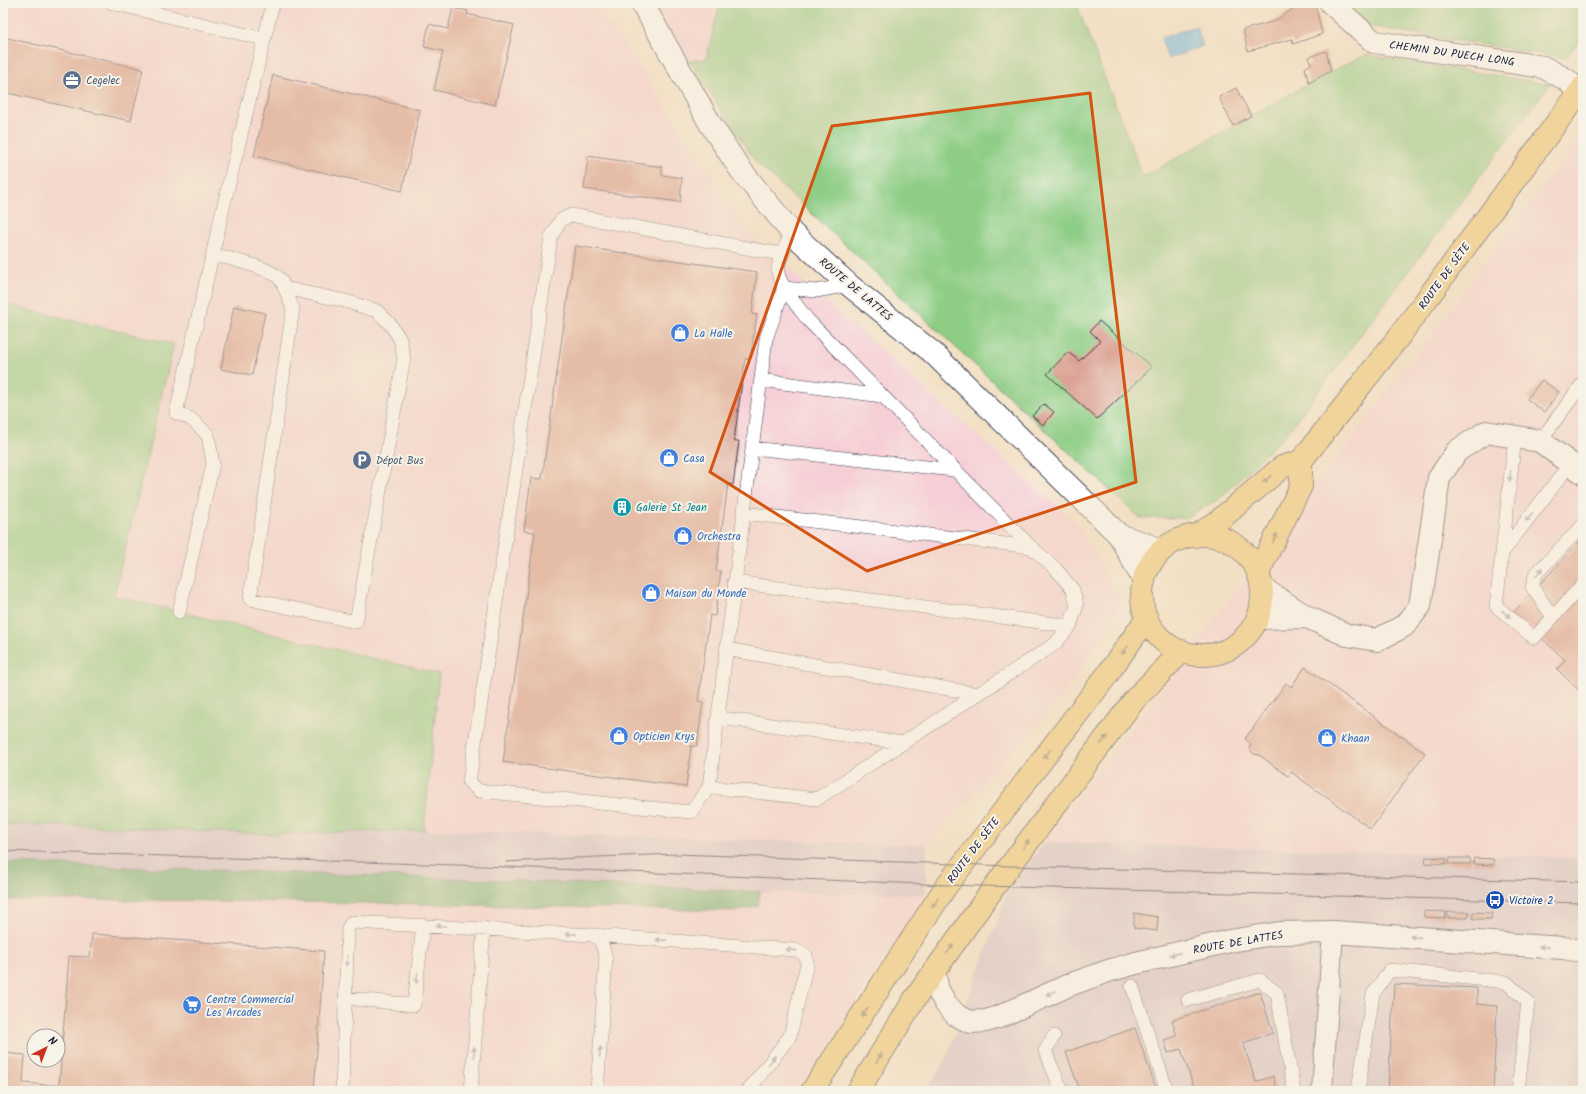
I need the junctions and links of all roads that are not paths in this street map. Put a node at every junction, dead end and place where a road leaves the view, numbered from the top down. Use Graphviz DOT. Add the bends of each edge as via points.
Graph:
graph roads {
  1 [pos="112,3"];
  2 [pos="273,3"];
  3 [pos="642,3"];
  4 [pos="1331,3"];
  5 [pos="264,39"];
  6 [pos="1582,92"];
  7 [pos="792,233"];
  8 [pos="213,254"];
  9 [pos="782,254"];
  10 [pos="849,285"];
  11 [pos="284,288"];
  12 [pos="784,288"];
  13 [pos="761,380"];
  14 [pos="1583,383"];
  15 [pos="882,396"];
  16 [pos="1515,437"];
  17 [pos="1540,441"];
  18 [pos="752,448"];
  19 [pos="1301,461"];
  20 [pos="1577,468"];
  21 [pos="954,470"];
  22 [pos="743,513"];
  23 [pos="1583,524"];
  24 [pos="1119,535"];
  25 [pos="1196,536"];
  26 [pos="1031,547"];
  27 [pos="1162,550"];
  28 [pos="1502,553"];
  29 [pos="1144,581"];
  30 [pos="1260,581"];
  31 [pos="734,582"];
  32 [pos="1583,584"];
  33 [pos="179,612"];
  34 [pos="1553,616"];
  35 [pos="1308,617"];
  36 [pos="1147,618"];
  37 [pos="1258,618"];
  38 [pos="1070,626"];
  39 [pos="726,649"];
  40 [pos="1182,652"];
  41 [pos="977,694"];
  42 [pos="719,718"];
  43 [pos="903,743"];
  44 [pos="709,787"];
  45 [pos="422,925"];
  46 [pos="484,928"];
  47 [pos="1333,932"];
  48 [pos="593,935"];
  49 [pos="1583,951"];
  50 [pos="934,971"];
  51 [pos="1132,986"];
  52 [pos="345,998"];
  53 [pos="1188,1000"];
  54 [pos="1054,1036"];
  55 [pos="342,1091"];
  56 [pos="472,1091"];
  57 [pos="597,1091"];
  58 [pos="748,1091"];
  59 [pos="812,1091"];
  60 [pos="858,1091"];
  61 [pos="1062,1091"];
  62 [pos="1167,1091"];
  63 [pos="1294,1091"];
  64 [pos="1322,1091"];
  65 [pos="1358,1091"];
  66 [pos="1518,1091"];
  1 -- 5 [label="lane"];
  2 -- 5 [label="lane"];
  3 -- 7 [label="street, ROUTE DE LATTES" via="711,125 740,169"];
  4 -- 6 [label="street, CHEMIN DU PUECH LONG" via="1374,42 1543,67 1567,80"];
  5 -- 8 [label="lane"];
  6 -- 19 [label="main road, ROUTE DE SÈTE" via="1398,338"];
  7 -- 9 [label="lane"];
  7 -- 10 [label="street, ROUTE DE LATTES"];
  8 -- 11 [label="lane" via="272,272 280,279"];
  8 -- 33 [label="lane" via="176,413 191,419 208,435 213,464"];
  9 -- 12 [label="lane" via="778,272"];
  9 -- 44 [label="lane" via="571,215 561,220 551,237 469,782 479,791 691,812"];
  10 -- 12 [label="lane" via="816,292"];
  10 -- 24 [label="street, ROUTE DE LATTES" via="933,352"];
  11 -- 11 [label="lane" via="293,309 250,599 356,622 404,358 400,340 390,324 377,311 345,301"];
  12 -- 13 [label="lane" via="766,339"];
  12 -- 15 [label="lane" via="808,320"];
  13 -- 15 [label="lane"];
  13 -- 18 [label="lane"];
  14 -- 17 [label="lane"];
  15 -- 21 [label="lane"];
  16 -- 17 [label="street"];
  16 -- 28 [label="lane, one-way"];
  16 -- 35 [label="street" via="1486,432 1457,451 1439,478 1420,606 1404,626 1377,640 1347,636"];
  17 -- 20 [label="street"];
  18 -- 21 [label="lane"];
  18 -- 22 [label="lane"];
  19 -- 25 [label="main road, one-way" via="1282,467 1217,522"];
  30 -- 19 [label="main road, one-way" via="1302,486"];
  20 -- 28 [label="lane, one-way"];
  21 -- 26 [label="lane"];
  22 -- 26 [label="lane"];
  22 -- 31 [label="lane"];
  34 -- 23 [label="lane, one-way" via="1532,587 1535,575"];
  24 -- 27 [label="street, ROUTE DE LATTES"];
  24 -- 29 [label="street, ROUTE DE LATTES"];
  25 -- 27 [label="main road" via="1178,540"];
  25 -- 30 [label="main road" via="1215,537 1233,544 1248,556"];
  26 -- 38 [label="lane" via="1073,590 1077,605"];
  27 -- 29 [label="main road" via="1150,565"];
  28 -- 34 [label="lane, one-way" via="1496,606 1534,638"];
  29 -- 36 [label="main road" via="1143,600"];
  30 -- 35 [label="street"];
  30 -- 37 [label="main road" via="1262,604"];
  31 -- 38 [label="lane"];
  31 -- 39 [label="lane"];
  32 -- 34 [label="lane"];
  35 -- 37 [label="street"];
  36 -- 40 [label="main road" via="1155,632"];
  36 -- 59 [label="main road, ROUTE DE SÈTE, one-way" via="1107,675 947,885"];
  37 -- 40 [label="main road" via="1244,639 1222,652 1202,655"];
  38 -- 41 [label="lane" via="1055,644"];
  39 -- 41 [label="lane"];
  39 -- 42 [label="lane"];
  50 -- 40 [label="main road, one-way" via="1135,699"];
  41 -- 43 [label="lane"];
  42 -- 43 [label="lane"];
  42 -- 44 [label="lane"];
  43 -- 44 [label="lane" via="817,799"];
  46 -- 45 [label="lane, one-way"];
  45 -- 52 [label="lane, one-way" via="352,922 348,928"];
  45 -- 52 [label="lane, one-way" via="414,1005"];
  48 -- 46 [label="lane, one-way"];
  56 -- 46 [label="lane, one-way"];
  49 -- 47 [label="street, ROUTE DE LATTES, one-way"];
  47 -- 50 [label="street, ROUTE DE LATTES, one-way" via="1280,933 1230,941 1136,963 1069,985 986,1021 970,1022 956,1015 938,990"];
  47 -- 64 [label="street"];
  57 -- 48 [label="lane, one-way" via="606,958 601,941"];
  58 -- 48 [label="lane, one-way" via="790,1036 807,964 806,955 795,950"];
  60 -- 50 [label="main road, one-way"];
  51 -- 62 [label="lane"];
  52 -- 55 [label="lane"];
  53 -- 63 [label="lane" via="1260,980 1277,993"];
  54 -- 61 [label="lane" via="1045,1051"];
  65 -- 66 [label="lane" via="1372,994 1390,970 1506,982 1528,1002"];
}
